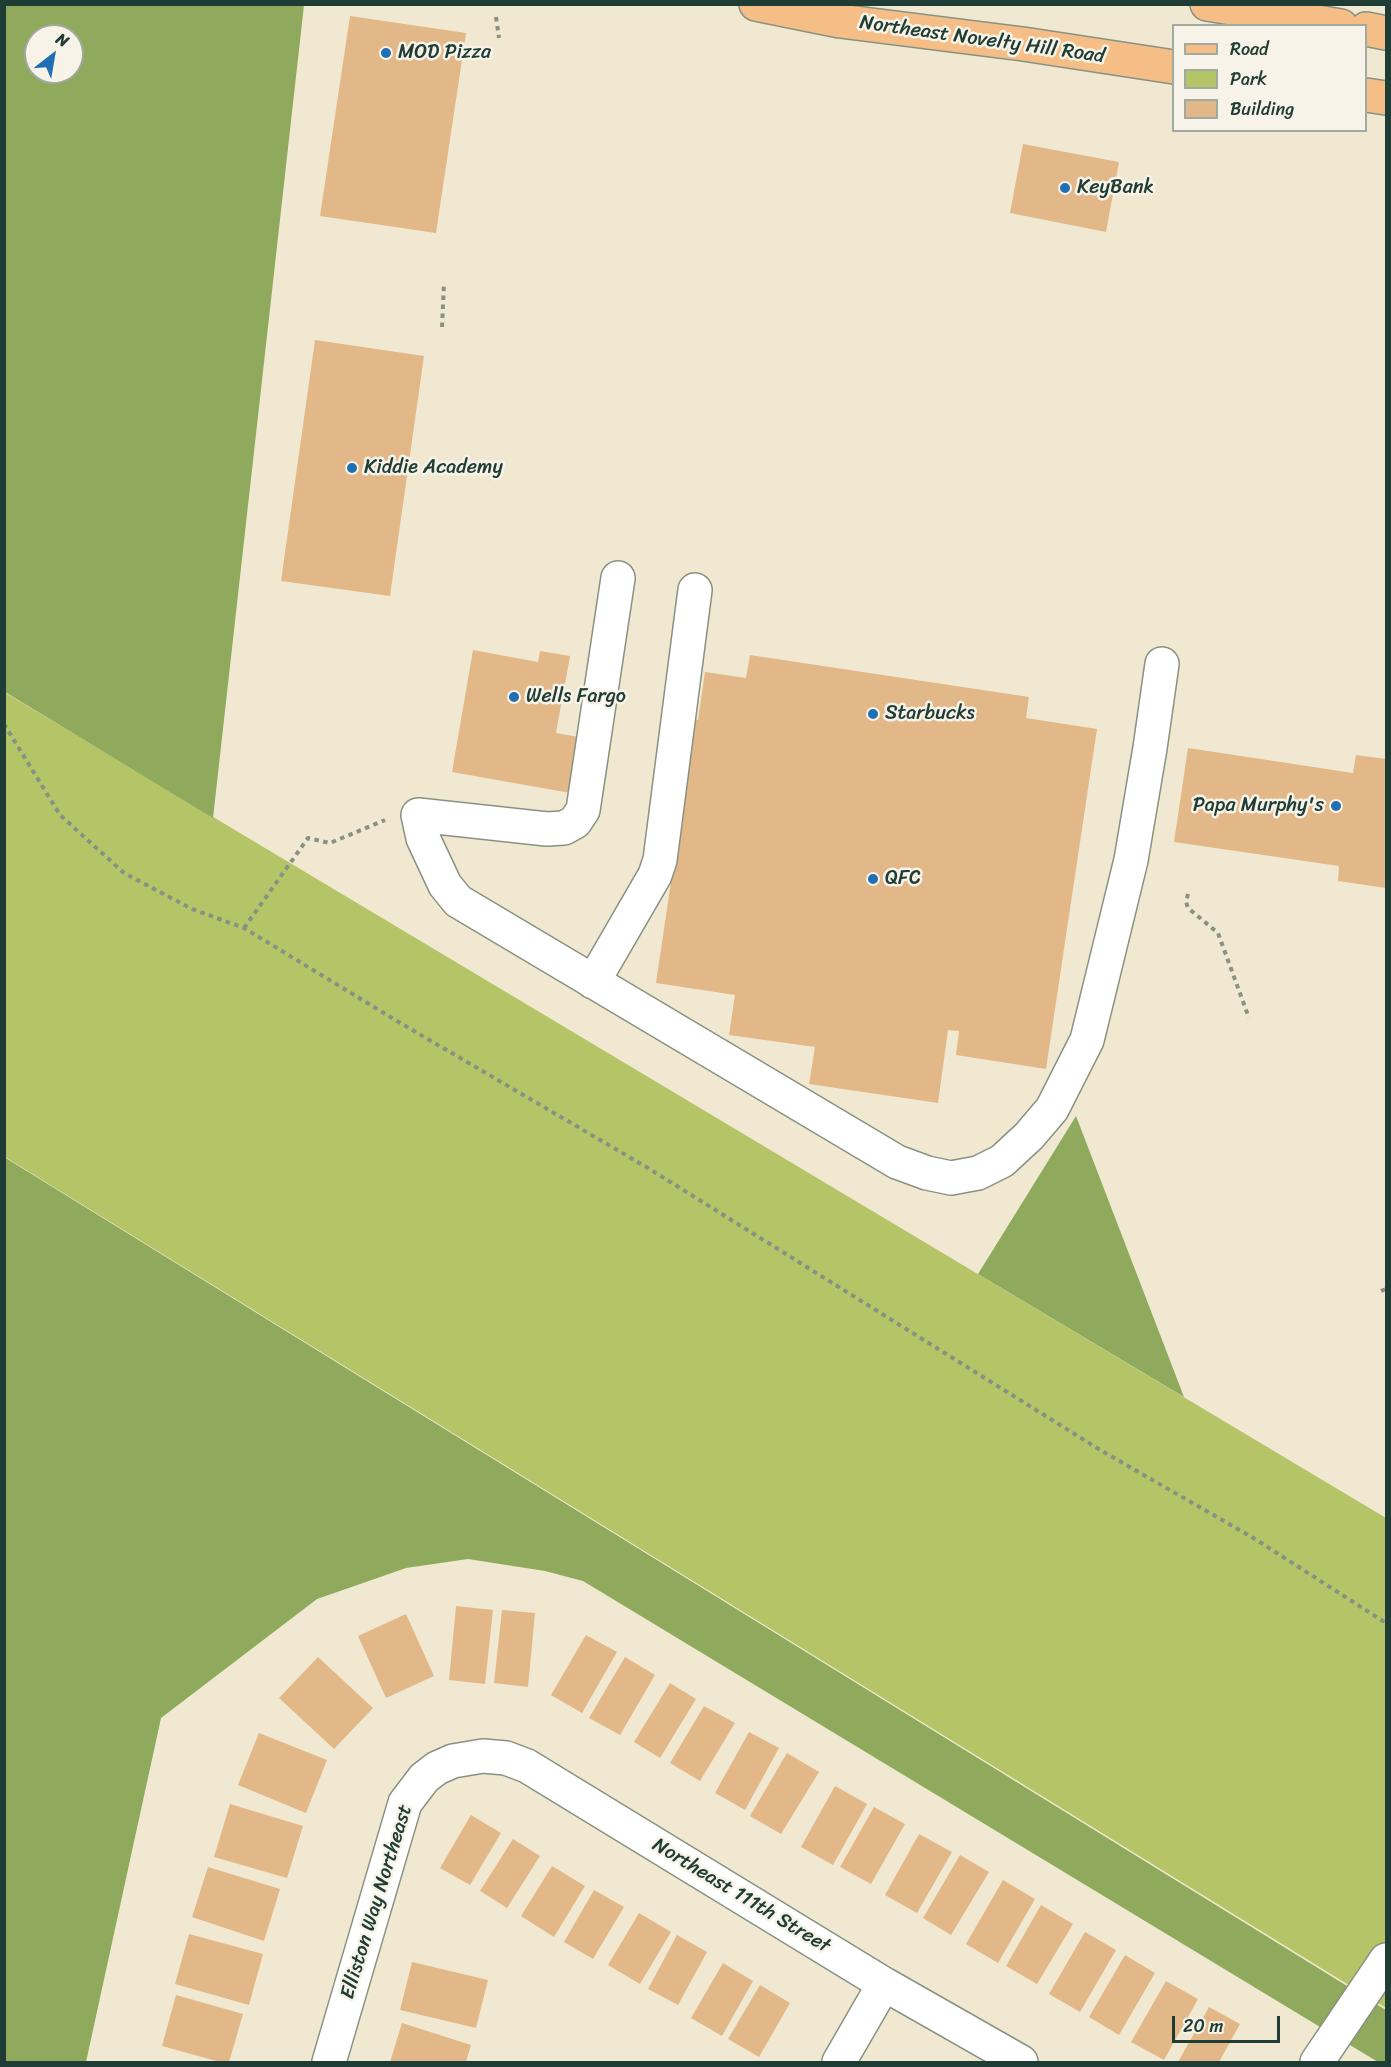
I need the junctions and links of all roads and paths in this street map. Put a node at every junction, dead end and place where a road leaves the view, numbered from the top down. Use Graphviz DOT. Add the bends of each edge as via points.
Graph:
graph roads {
  1 [pos="756,4"];
  2 [pos="1207,4"];
  3 [pos="842,13"];
  4 [pos="496,16"];
  5 [pos="1329,24"];
  6 [pos="1367,29"];
  7 [pos="1386,33"];
  8 [pos="499,38"];
  9 [pos="1172,67"];
  10 [pos="1367,95"];
  11 [pos="1386,98"];
  12 [pos="444,283"];
  13 [pos="442,327"];
  14 [pos="618,578"];
  15 [pos="695,590"];
  16 [pos="1162,664"];
  17 [pos="4,724"];
  18 [pos="406,815"];
  19 [pos="1188,894"];
  20 [pos="244,928"];
  21 [pos="593,982"];
  22 [pos="1250,1018"];
  23 [pos="1386,1289"];
  24 [pos="1381,1291"];
  25 [pos="1386,1623"];
  26 [pos="453,1761"];
  27 [pos="1386,1960"];
  28 [pos="884,1984"];
  29 [pos="329,2062"];
  30 [pos="839,2062"];
  31 [pos="1021,2062"];
  32 [pos="1317,2062"];
  1 -- 3 [label="main road, Northeast Novelty Hill Road"];
  2 -- 5 [label="main road"];
  3 -- 9 [label="main road, Northeast Novelty Hill Road"];
  4 -- 8 [label="path"];
  6 -- 7 [label="main road"];
  10 -- 11 [label="main road"];
  12 -- 13 [label="path"];
  14 -- 18 [label="street" via="583,810 575,822 564,828 547,829"];
  15 -- 21 [label="street" via="660,860"];
  16 -- 21 [label="street" via="1131,860 1087,1040 1052,1109 1002,1161 978,1173 951,1178 897,1162"];
  17 -- 20 [label="path" via="60,815 124,873 192,909"];
  18 -- 20 [label="path" via="330,843 308,838"];
  18 -- 21 [label="street" via="458,901"];
  19 -- 22 [label="path" via="1188,908 1218,933"];
  20 -- 25 [label="path" via="648,1168"];
  23 -- 24 [label="path"];
  26 -- 28 [label="street, Northeast 111th Street" via="483,1756 506,1758 527,1766"];
  26 -- 29 [label="street, Elliston Way Northeast" via="424,1778 405,1803"];
  27 -- 32 [label="street"];
  28 -- 30 [label="street"];
  28 -- 31 [label="street, Northeast 111th Street"];
}
